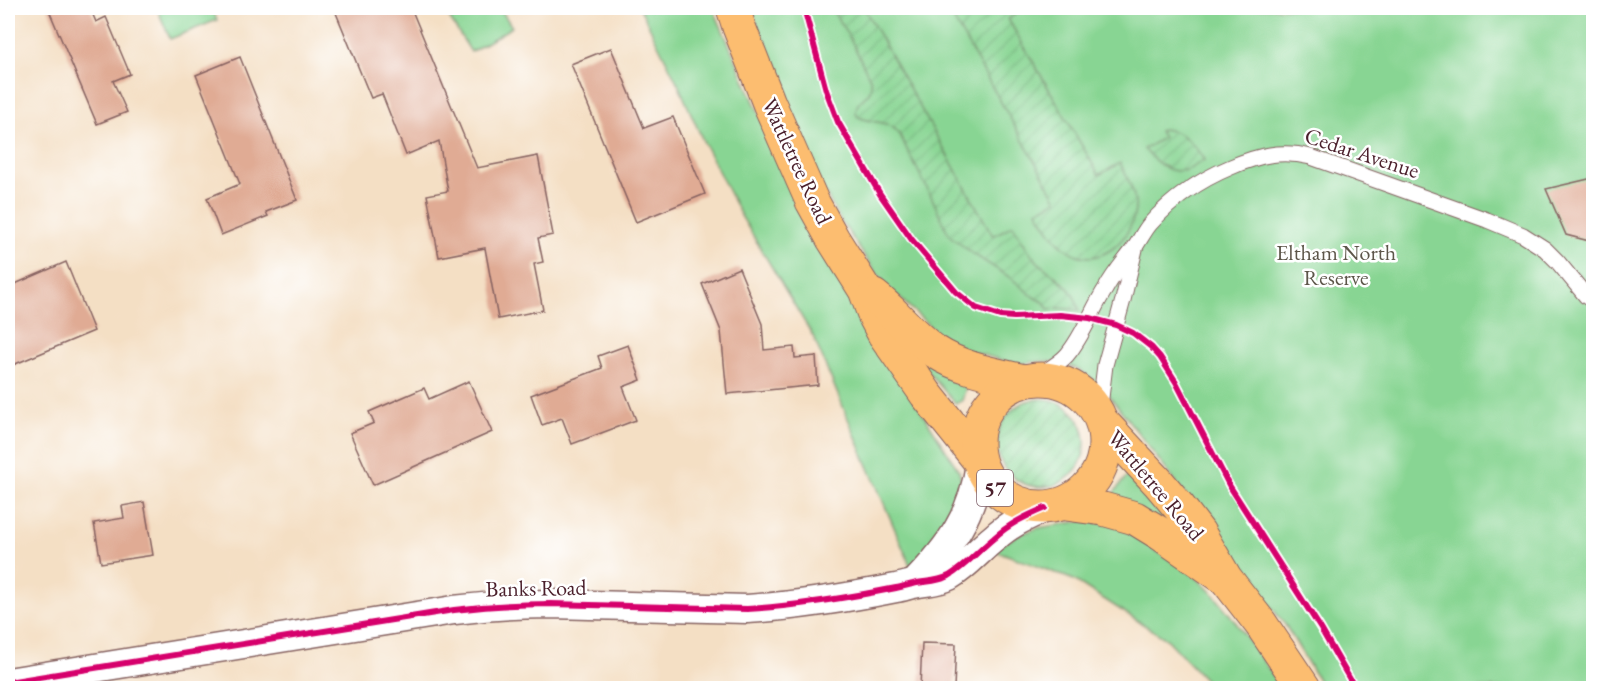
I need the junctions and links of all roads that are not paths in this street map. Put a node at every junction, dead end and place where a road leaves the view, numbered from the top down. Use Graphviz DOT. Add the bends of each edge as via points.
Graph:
graph roads {
  1 [pos="733,14"];
  2 [pos="1136,246"];
  3 [pos="865,290"];
  4 [pos="1593,302"];
  5 [pos="1029,380"];
  6 [pos="1101,419"];
  7 [pos="979,461"];
  8 [pos="1055,506"];
  9 [pos="1226,579"];
  10 [pos="915,584"];
  11 [pos="8,682"];
  12 [pos="1304,688"];
  1 -- 3 [label="main road, Wattletree Road / 57" via="812,201"];
  2 -- 4 [label="lane, Cedar Avenue" via="1165,209 1211,176 1258,157 1298,154 1523,235 1545,249"];
  2 -- 5 [label="lane, Cedar Avenue" via="1104,289 1074,346 1059,362"];
  2 -- 6 [label="lane, Cedar Avenue" via="1105,365"];
  3 -- 5 [label="main road, Wattletree Road / 57" via="936,352 989,373"];
  3 -- 7 [label="main road, Wattletree Road / 57" via="884,334"];
  5 -- 6 [label="main road, 57" via="1053,380 1072,386 1088,399"];
  5 -- 7 [label="main road, 57" via="1009,387 985,411 976,442"];
  6 -- 8 [label="main road" via="1106,442 1104,461 1096,479 1083,494"];
  6 -- 9 [label="main road, Wattletree Road / 57" via="1179,507"];
  7 -- 8 [label="main road, 57" via="989,482 1004,497 1024,506"];
  7 -- 10 [label="street" via="966,517 953,540"];
  8 -- 9 [label="main road, Wattletree Road / 57" via="1103,509 1136,518"];
  8 -- 10 [label="street, Banks Road" via="1009,526 946,577"];
  9 -- 12 [label="main road, Wattletree Road / 57"];
  10 -- 11 [label="street, Banks Road" via="772,608 551,603 484,606"];
}
